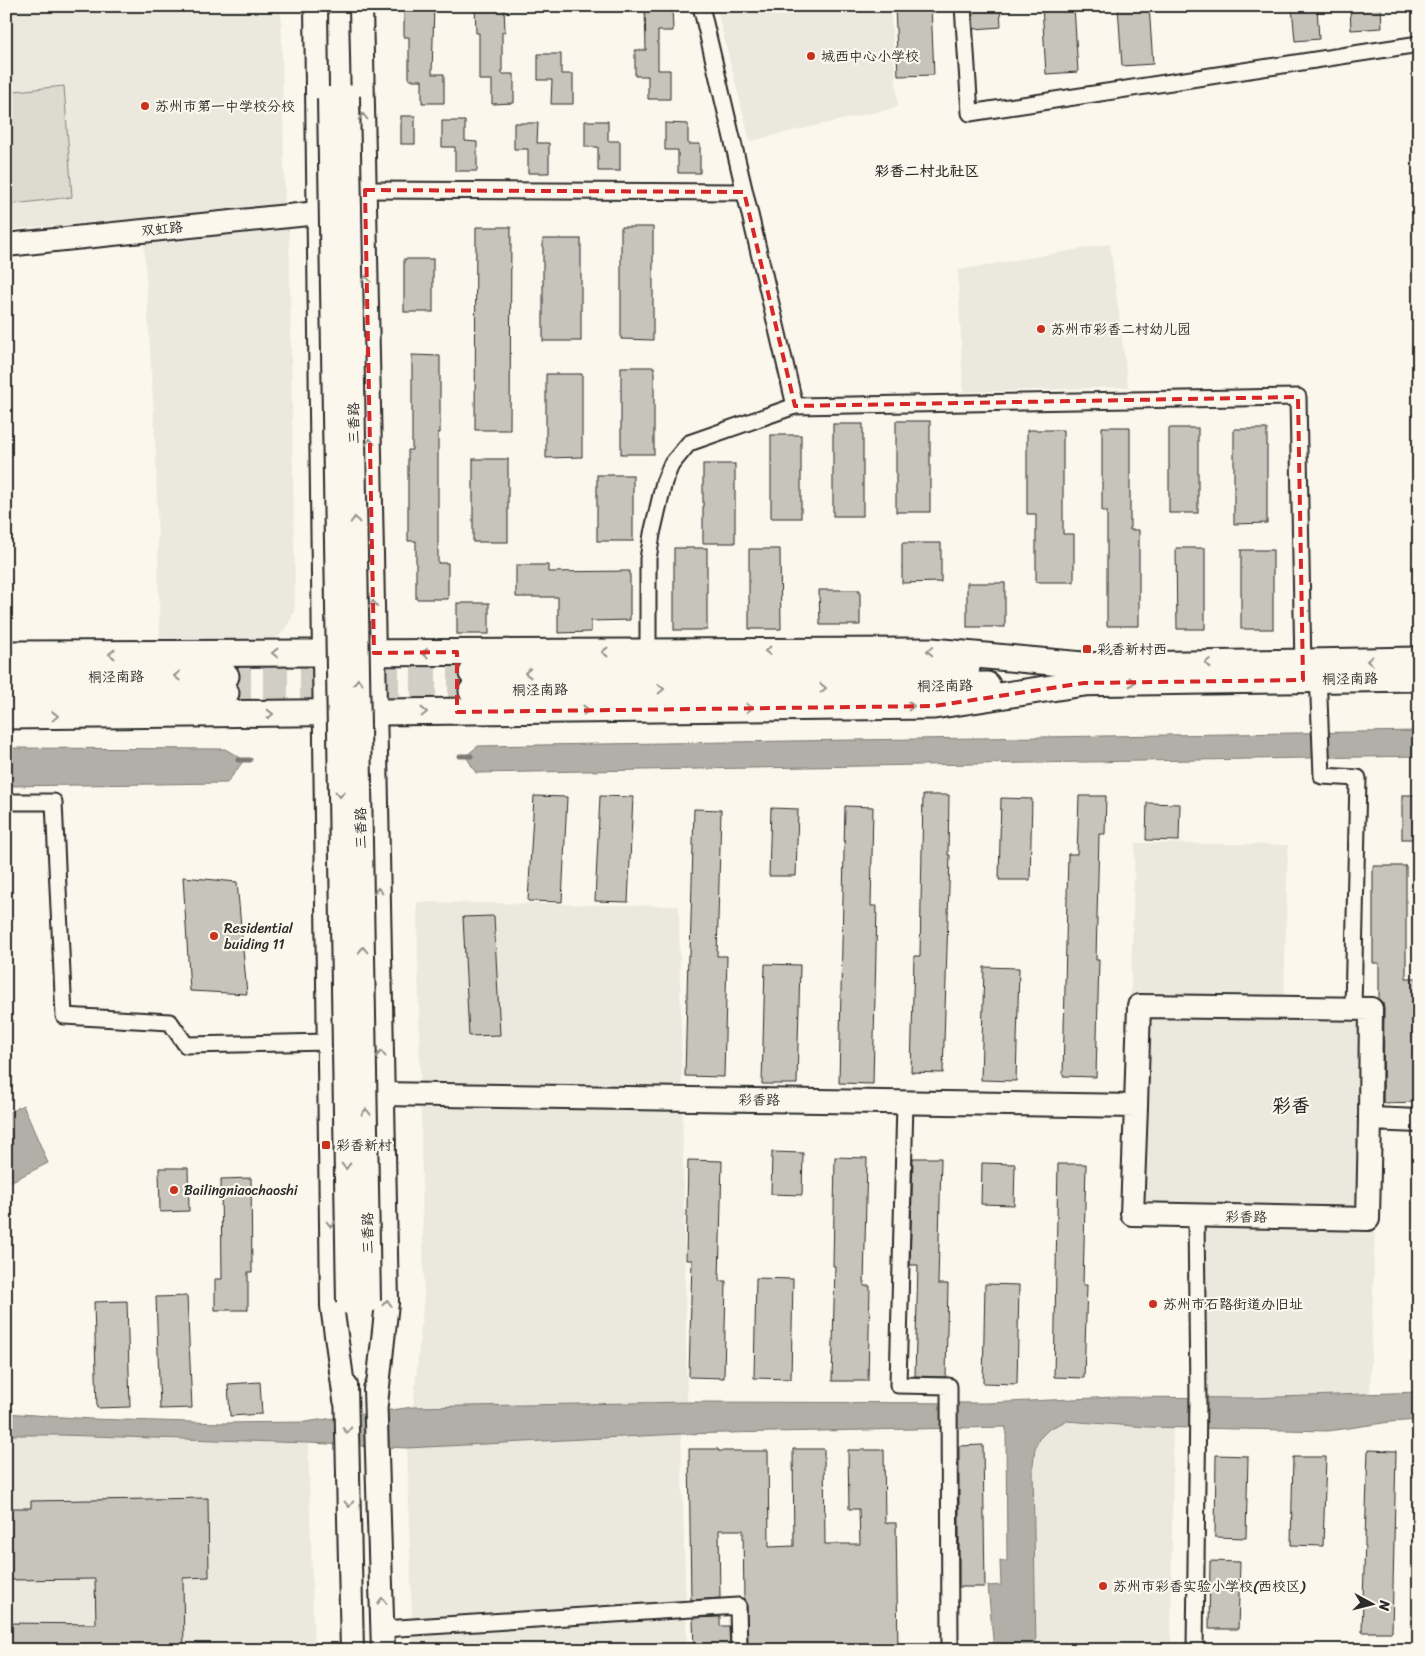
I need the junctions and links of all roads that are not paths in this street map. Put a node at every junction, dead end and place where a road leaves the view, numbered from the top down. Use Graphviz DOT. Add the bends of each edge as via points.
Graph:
graph roads {
  1 [pos="316,6"];
  2 [pos="323,6"];
  3 [pos="352,6"];
  4 [pos="361,6"];
  5 [pos="701,6"];
  6 [pos="963,6"];
  7 [pos="1419,44"];
  8 [pos="338,97"];
  9 [pos="365,190"];
  10 [pos="744,192"];
  11 [pos="318,213"];
  12 [pos="6,245"];
  13 [pos="794,406"];
  14 [pos="456,652"];
  15 [pos="648,652"];
  16 [pos="323,653"];
  17 [pos="374,653"];
  18 [pos="6,654"];
  19 [pos="239,654"];
  20 [pos="1419,660"];
  21 [pos="1311,671"];
  22 [pos="1083,674"];
  23 [pos="6,678"];
  24 [pos="1419,678"];
  25 [pos="472,682"];
  26 [pos="6,695"];
  27 [pos="375,712"];
  28 [pos="457,712"];
  29 [pos="324,713"];
  30 [pos="240,714"];
  31 [pos="6,716"];
  32 [pos="6,802"];
  33 [pos="1354,1009"];
  34 [pos="329,1042"];
  35 [pos="382,1094"];
  36 [pos="905,1102"];
  37 [pos="1136,1106"];
  38 [pos="1370,1119"];
  39 [pos="1419,1121"];
  40 [pos="1196,1216"];
  41 [pos="358,1302"];
  42 [pos="346,1402"];
  43 [pos="376,1406"];
  44 [pos="383,1639"];
  45 [pos="352,1650"];
  46 [pos="739,1650"];
  47 [pos="950,1650"];
  48 [pos="1195,1650"];
  1 -- 11 [label="main road"];
  2 -- 8 [label="main road, 三香路"];
  3 -- 8 [label="main road, 三香路"];
  9 -- 4 [label="main road, one-way"];
  5 -- 10 [label="street"];
  6 -- 7 [label="street" via="970,113"];
  8 -- 41 [label="main road, 三香路, bridge"];
  9 -- 10 [label="street"];
  17 -- 9 [label="main road, one-way"];
  10 -- 13 [label="street"];
  11 -- 12 [label="main road, 双虹路"];
  11 -- 16 [label="main road"];
  13 -- 15 [label="street" via="689,443 671,465 658,506 648,559"];
  13 -- 21 [label="street" via="1298,397"];
  15 -- 14 [label="main road, one-way"];
  14 -- 17 [label="main road, one-way"];
  14 -- 28 [label="main road"];
  22 -- 15 [label="main road, one-way" via="932,650"];
  16 -- 17 [label="main road"];
  16 -- 19 [label="main road, one-way"];
  16 -- 29 [label="main road"];
  17 -- 27 [label="main road"];
  19 -- 18 [label="main road, one-way"];
  19 -- 30 [label="main road"];
  20 -- 21 [label="main road, 桐泾南路, one-way"];
  21 -- 22 [label="main road, 桐泾南路"];
  21 -- 24 [label="main road, 桐泾南路"];
  21 -- 33 [label="street" via="1321,728 1322,776 1358,778"];
  22 -- 25 [label="main road, 桐泾南路" via="892,669"];
  28 -- 22 [label="main road, one-way" via="934,706"];
  26 -- 23 [label="main road, 桐泾南路, one-way" via="226,684"];
  27 -- 28 [label="main road, one-way"];
  27 -- 29 [label="main road"];
  35 -- 27 [label="main road, one-way"];
  30 -- 29 [label="main road, one-way"];
  29 -- 34 [label="main road, one-way"];
  31 -- 30 [label="main road, one-way"];
  32 -- 34 [label="street" via="54,802 64,1016 170,1022 186,1045"];
  33 -- 37 [label="main road, 彩香路" via="1139,1006"];
  33 -- 38 [label="main road, 彩香路" via="1371,1009"];
  34 -- 42 [label="main road, one-way" via="332,1306"];
  35 -- 36 [label="main road, 彩香路"];
  43 -- 35 [label="main road, one-way" via="387,1303"];
  36 -- 37 [label="main road, 彩香路"];
  36 -- 47 [label="street" via="898,1385 949,1386"];
  37 -- 40 [label="main road, 彩香路" via="1132,1214"];
  38 -- 39 [label="main road"];
  38 -- 40 [label="main road, 彩香路" via="1368,1219"];
  40 -- 48 [label="street"];
  41 -- 42 [label="main road, 三香路"];
  41 -- 43 [label="main road, 三香路"];
  42 -- 45 [label="main road, 三香路, one-way"];
  44 -- 43 [label="main road, 三香路, one-way"];
  44 -- 46 [label="street" via="738,1606"];
}
